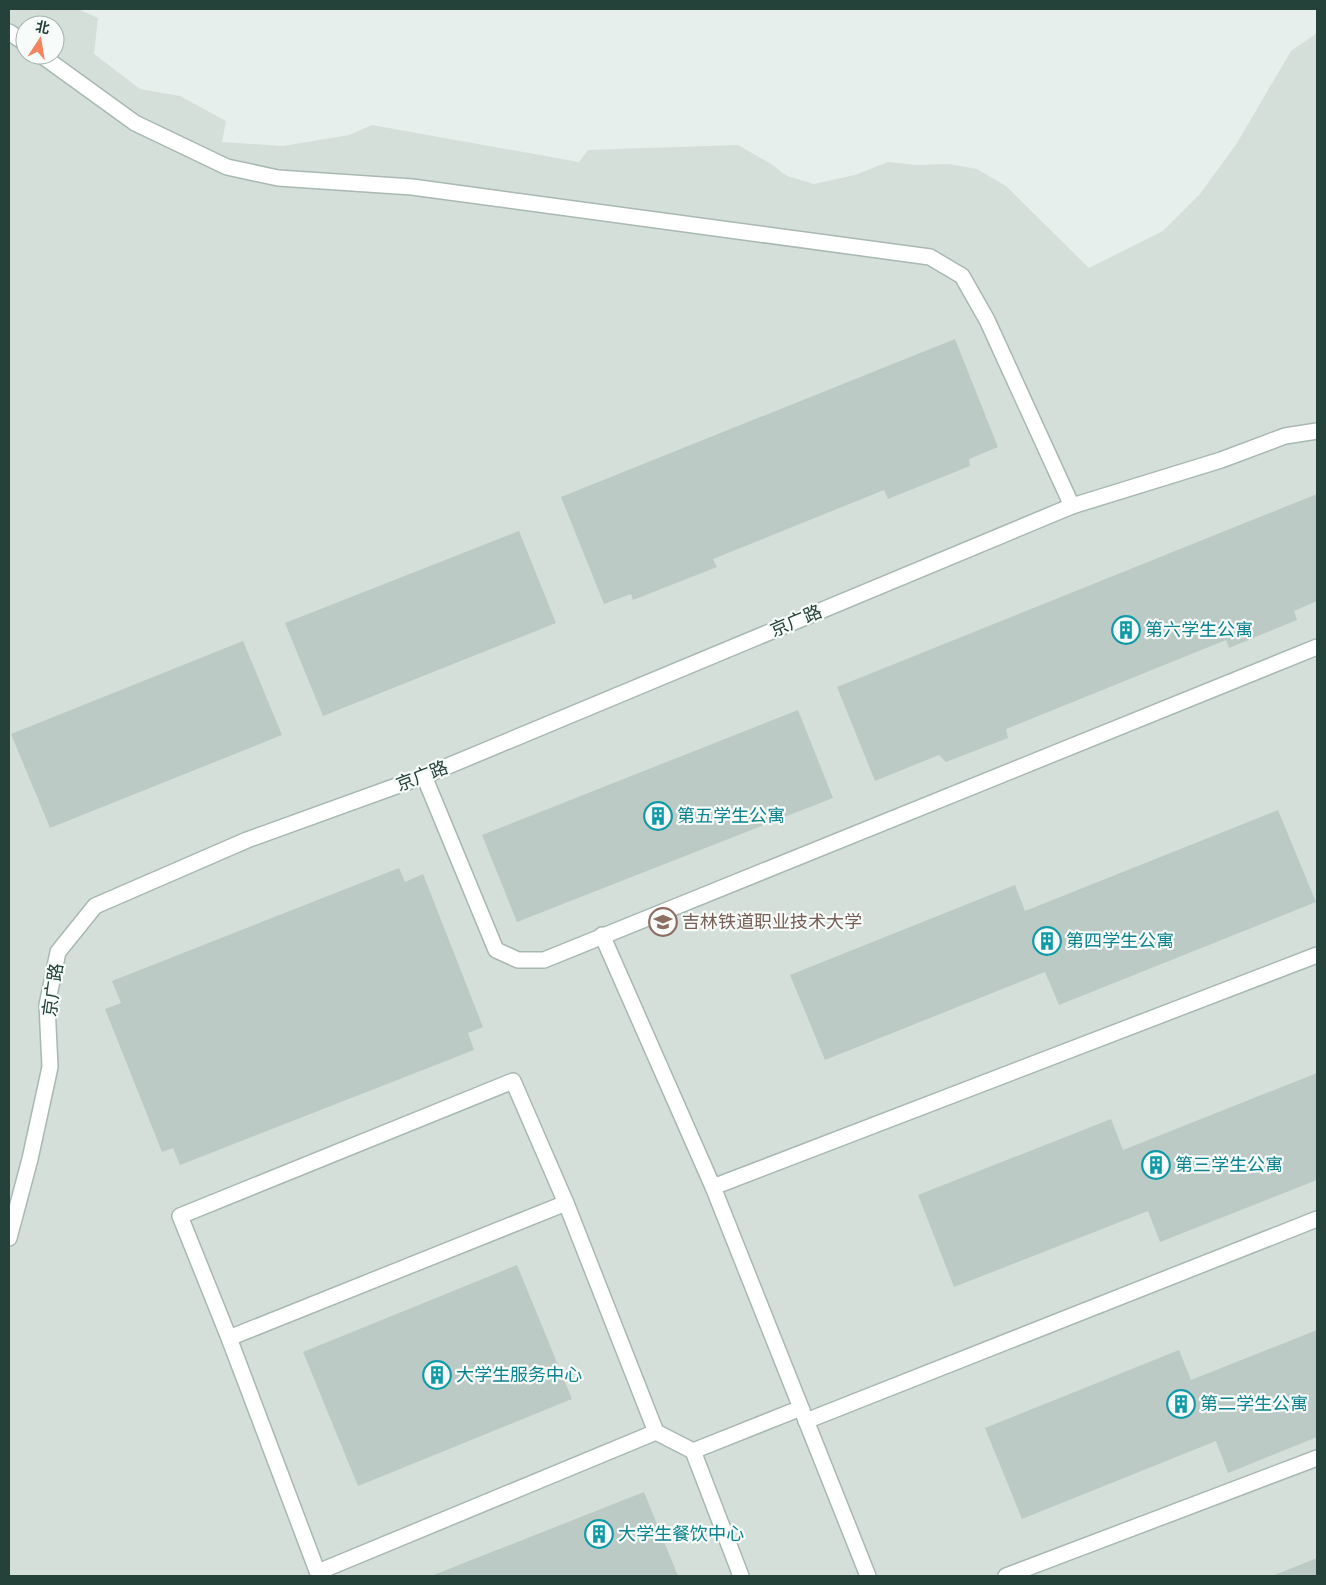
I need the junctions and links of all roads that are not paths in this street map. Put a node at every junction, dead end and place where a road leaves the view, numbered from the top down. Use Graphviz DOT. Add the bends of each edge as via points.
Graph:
graph roads {
  1 [pos="55,65"];
  2 [pos="1317,431"];
  3 [pos="1072,506"];
  4 [pos="1317,647"];
  5 [pos="424,776"];
  6 [pos="602,935"];
  7 [pos="1317,955"];
  8 [pos="713,1187"];
  9 [pos="566,1203"];
  10 [pos="1317,1219"];
  11 [pos="9,1238"];
  12 [pos="229,1338"];
  13 [pos="804,1415"];
  14 [pos="656,1432"];
  15 [pos="693,1451"];
  16 [pos="1317,1458"];
  17 [pos="319,1574"];
  18 [pos="741,1576"];
  19 [pos="868,1576"];
  20 [pos="1006,1576"];
  1 -- 3 [label="lane" via="136,123 227,167 270,176 412,187 930,257 962,276 987,320"];
  2 -- 3 [label="lane, 京广路" via="1285,436 1220,460"];
  3 -- 5 [label="lane, 京广路"];
  4 -- 6 [label="lane"];
  5 -- 6 [label="lane" via="496,950 518,960 544,960"];
  5 -- 11 [label="lane, 京广路" via="247,840 94,906 58,952 47,1005 50,1067"];
  6 -- 8 [label="lane"];
  7 -- 8 [label="lane"];
  8 -- 13 [label="lane"];
  9 -- 12 [label="lane"];
  9 -- 12 [label="lane" via="513,1081 180,1216"];
  9 -- 14 [label="lane"];
  10 -- 13 [label="lane"];
  12 -- 17 [label="lane"];
  13 -- 15 [label="lane"];
  13 -- 19 [label="lane"];
  14 -- 15 [label="lane"];
  14 -- 17 [label="lane"];
  15 -- 18 [label="lane"];
  16 -- 20 [label="lane"];
}
